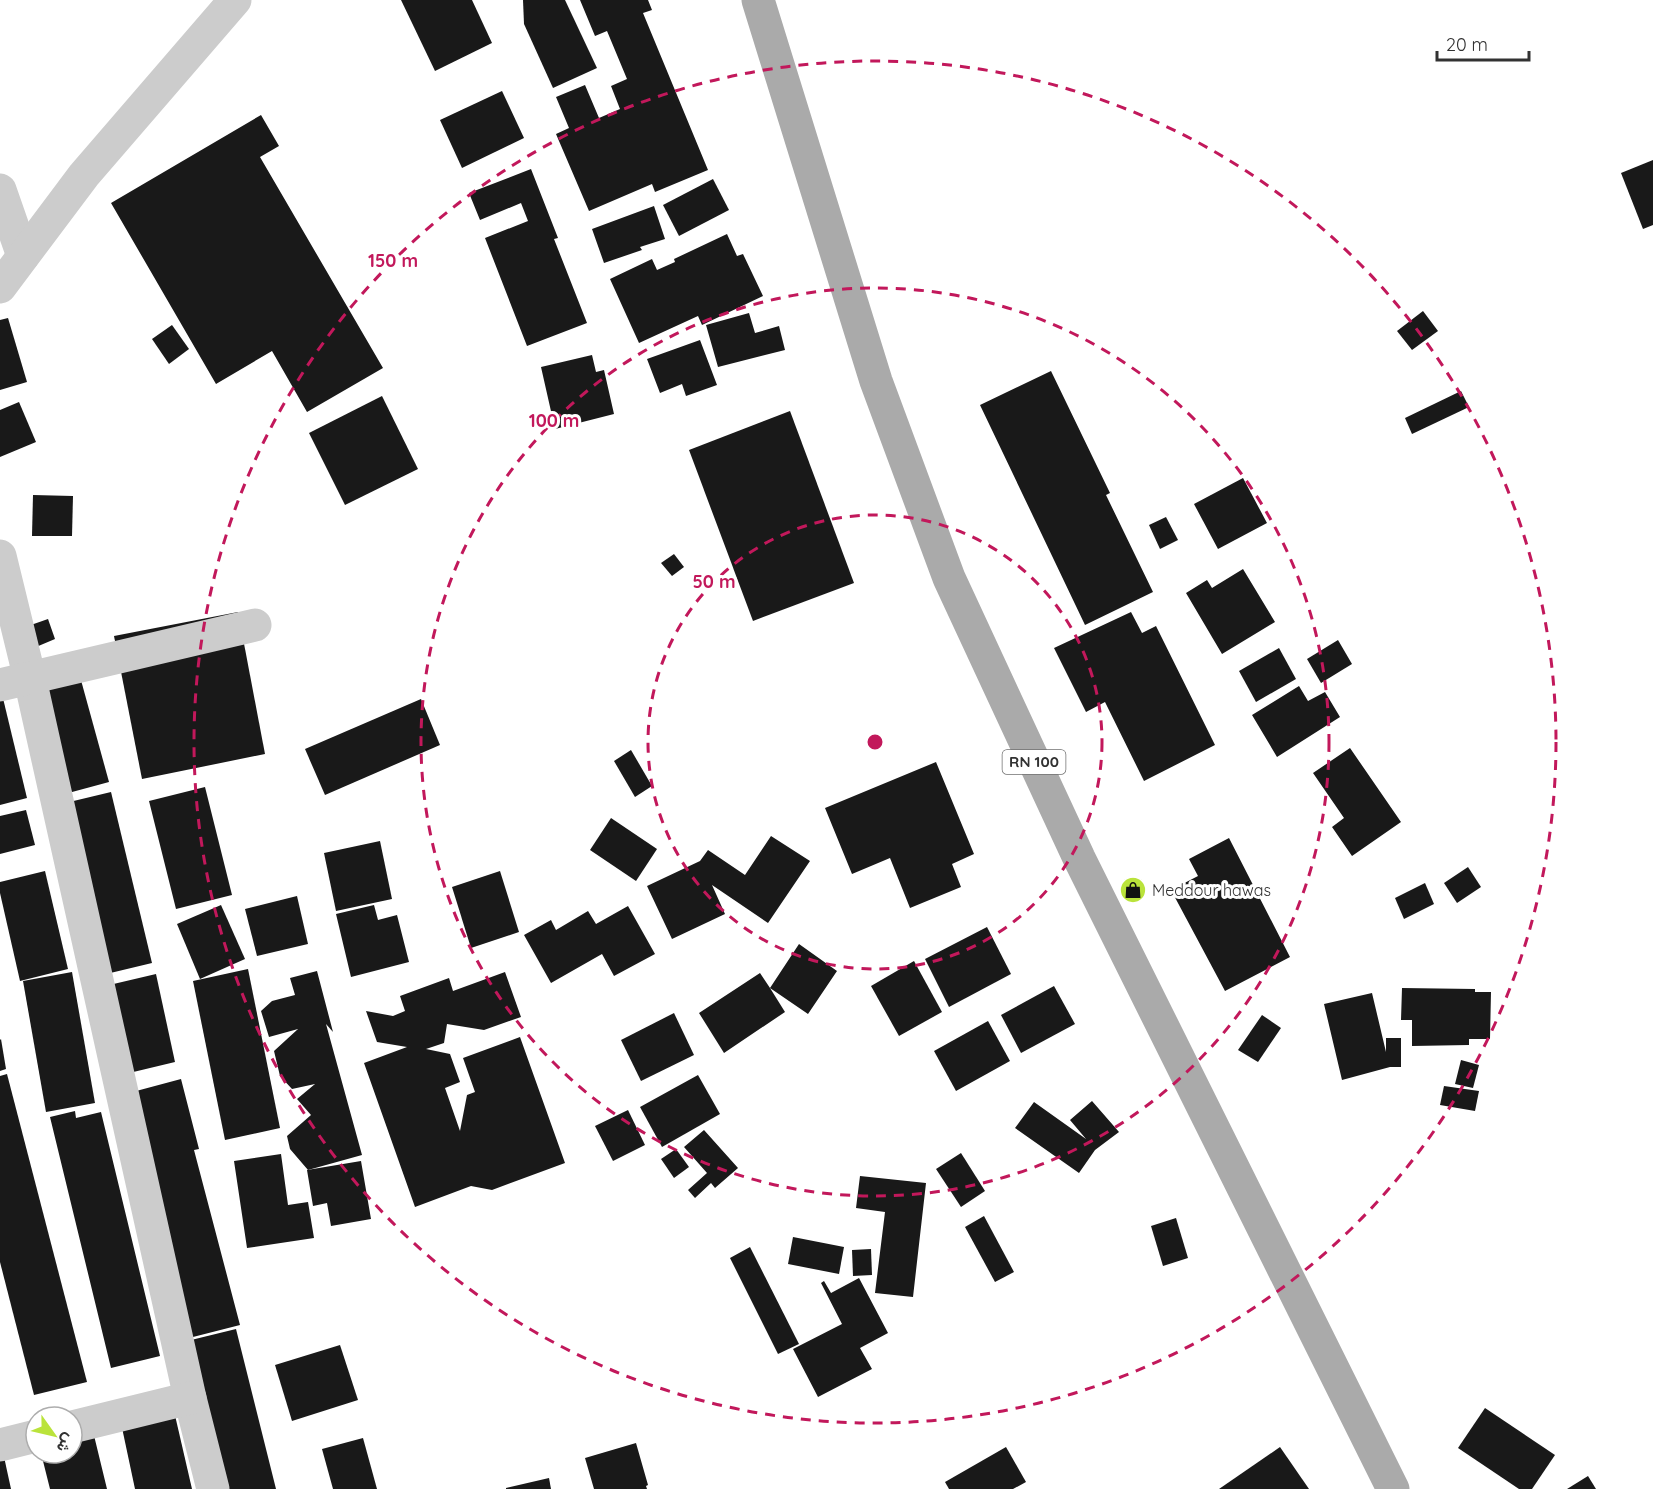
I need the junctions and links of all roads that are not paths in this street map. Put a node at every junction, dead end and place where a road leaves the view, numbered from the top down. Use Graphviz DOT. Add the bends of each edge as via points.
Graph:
graph roads {
  1 [pos="235,0"];
  2 [pos="758,0"];
  3 [pos="0,190"];
  4 [pos="23,256"];
  5 [pos="0,287"];
  6 [pos="0,556"];
  7 [pos="255,625"];
  8 [pos="15,682"];
  9 [pos="190,1398"];
  10 [pos="84,1424"];
  11 [pos="24,1439"];
  12 [pos="0,1445"];
  13 [pos="213,1489"];
  14 [pos="1393,1489"];
  1 -- 4 [label="street" via="84,175"];
  2 -- 14 [label="main road, RN 100" via="876,381 949,578 1079,858"];
  3 -- 4 [label="street"];
  4 -- 5 [label="street"];
  6 -- 8 [label="street"];
  7 -- 8 [label="street"];
  8 -- 9 [label="street"];
  9 -- 10 [label="street"];
  9 -- 13 [label="street"];
  11 -- 12 [label="street"];
}
